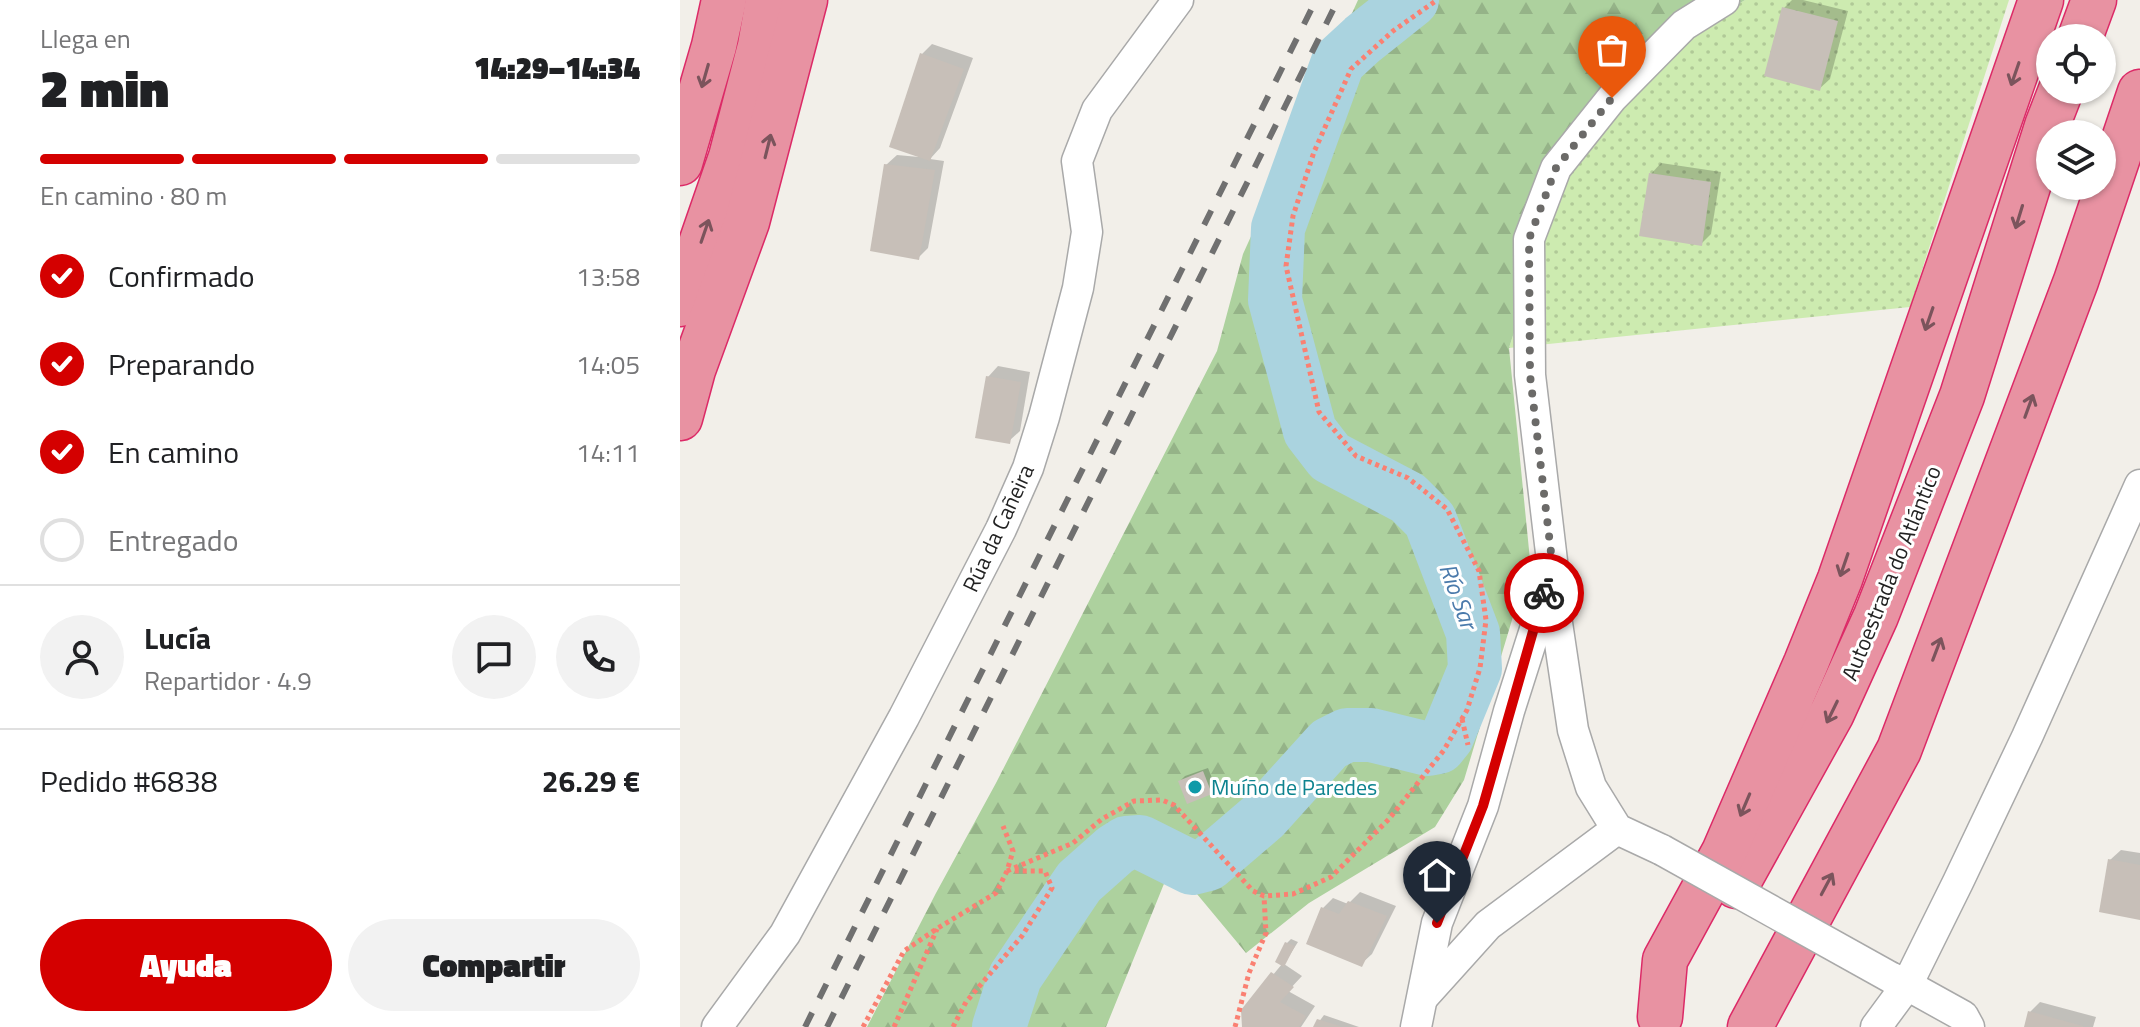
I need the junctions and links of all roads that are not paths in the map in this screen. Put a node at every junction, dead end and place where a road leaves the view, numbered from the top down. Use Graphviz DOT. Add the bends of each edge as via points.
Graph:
graph roads {
  1 [pos="724,0"];
  2 [pos="768,0"];
  3 [pos="805,0"];
  4 [pos="1178,0"];
  5 [pos="1724,0"];
  6 [pos="2041,0"];
  7 [pos="2094,0"];
  8 [pos="2085,24"];
  9 [pos="2140,92"];
  10 [pos="2056,104"];
  11 [pos="680,163"];
  12 [pos="2140,181"];
  13 [pos="2076,281"];
  14 [pos="680,304"];
  15 [pos="686,378"];
  16 [pos="680,418"];
  17 [pos="2140,485"];
  18 [pos="1552,561"];
  19 [pos="1617,829"];
  20 [pos="1898,981"];
  21 [pos="1422,997"];
  22 [pos="1657,1022"];
  23 [pos="717,1027"];
  24 [pos="1416,1027"];
  25 [pos="1750,1027"];
  26 [pos="1876,1027"];
  27 [pos="1969,1027"];
  1 -- 11 [label="highway, one-way"];
  14 -- 2 [label="highway, one-way" via="731,157"];
  15 -- 3 [label="highway, one-way" via="747,222"];
  4 -- 23 [label="street, Rúa da Cañeira" via="1097,110 1077,161 1087,232 1078,288 1028,468 904,717 785,934"];
  5 -- 18 [label="street" via="1684,25 1612,98 1556,168 1529,239 1530,375"];
  6 -- 22 [label="highway, one-way" via="1840,579 1724,852 1665,960"];
  7 -- 8 [label="highway"];
  9 -- 13 [label="highway"];
  10 -- 22 [label="highway, Autoestrada do Atlántico, one-way" via="1962,396 1876,616 1832,713"];
  12 -- 13 [label="highway" via="2122,228"];
  25 -- 13 [label="highway, one-way" via="1899,750"];
  15 -- 16 [label="highway"];
  17 -- 20 [label="street" via="2027,737"];
  18 -- 19 [label="street" via="1573,730 1591,787"];
  18 -- 21 [label="street" via="1483,806 1437,923"];
  19 -- 20 [label="street, bridge"];
  19 -- 21 [label="street" via="1488,925"];
  20 -- 26 [label="street"];
  20 -- 27 [label="street" via="1963,1016"];
  21 -- 24 [label="street"];
}
